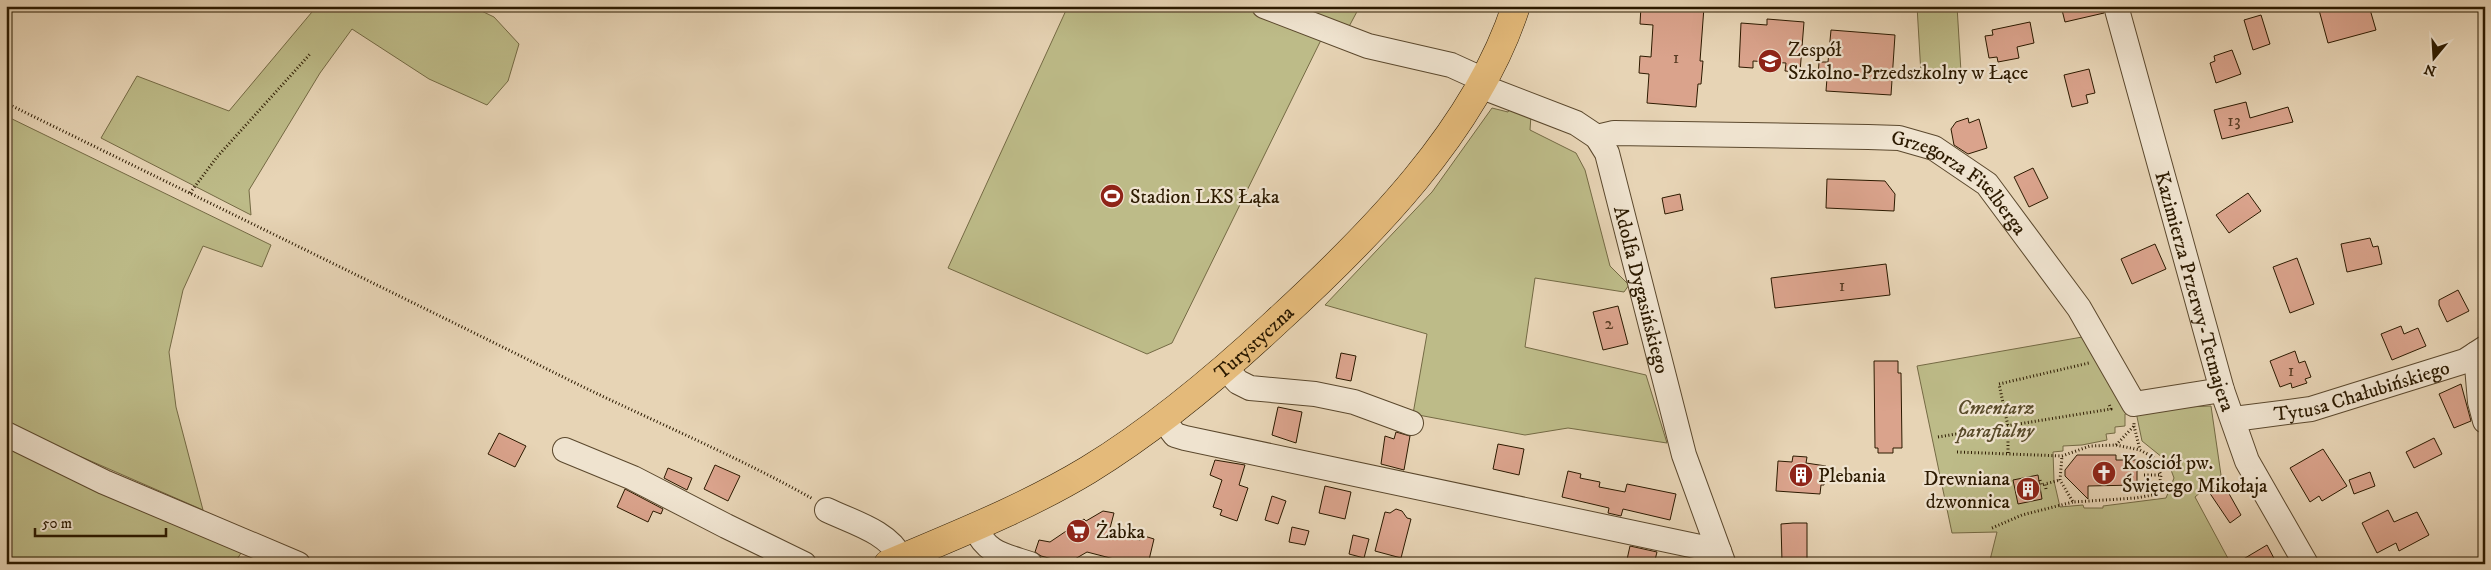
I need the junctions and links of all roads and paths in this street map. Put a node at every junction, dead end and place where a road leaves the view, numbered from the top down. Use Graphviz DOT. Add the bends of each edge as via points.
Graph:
graph roads {
  1 [pos="1264,6"];
  2 [pos="1516,6"];
  3 [pos="2116,6"];
  4 [pos="311,53"];
  5 [pos="1482,82"];
  6 [pos="6,102"];
  7 [pos="1597,137"];
  8 [pos="190,193"];
  9 [pos="2480,351"];
  10 [pos="2097,361"];
  11 [pos="1225,368"];
  12 [pos="2222,390"];
  13 [pos="2111,409"];
  14 [pos="2134,415"];
  15 [pos="1162,418"];
  16 [pos="2234,419"];
  17 [pos="2485,421"];
  18 [pos="1411,423"];
  19 [pos="2008,426"];
  20 [pos="6,434"];
  21 [pos="1938,438"];
  22 [pos="2116,445"];
  23 [pos="565,450"];
  24 [pos="2140,450"];
  25 [pos="1958,452"];
  26 [pos="2008,453"];
  27 [pos="2062,456"];
  28 [pos="2144,474"];
  29 [pos="2161,475"];
  30 [pos="2040,480"];
  31 [pos="2060,480"];
  32 [pos="2073,502"];
  33 [pos="827,510"];
  34 [pos="974,526"];
  35 [pos="1992,528"];
  36 [pos="1722,557"];
  37 [pos="895,561"];
  38 [pos="298,564"];
  39 [pos="804,564"];
  40 [pos="1030,564"];
  41 [pos="2306,564"];
  1 -- 5 [label="street, Adolfa Dygasińskiego" via="1368,46 1451,66"];
  2 -- 5 [label="main road, Turystyczna"];
  3 -- 12 [label="street, Kazimierza Przerwy-Tetmajera"];
  4 -- 8 [label="path" via="217,157"];
  5 -- 7 [label="street, Adolfa Dygasińskiego" via="1576,123"];
  5 -- 11 [label="main road, Turystyczna" via="1430,159 1366,233 1298,302"];
  6 -- 8 [label="path"];
  7 -- 14 [label="street, Grzegorza Fitelberga" via="1614,133 1900,138 1934,148 1987,184 2079,308"];
  7 -- 36 [label="street, Adolfa Dygasińskiego" via="1607,153 1684,455"];
  8 -- 33 [label="path" via="564,377 719,449 815,500"];
  9 -- 16 [label="street, Tytusa Chałubińskiego" via="2465,361 2311,409"];
  9 -- 17 [label="street" via="2480,402"];
  10 -- 19 [label="path" via="1999,384"];
  11 -- 15 [label="main road, Turystyczna"];
  11 -- 18 [label="street" via="1238,382 1250,388 1308,393 1354,402"];
  12 -- 14 [label="street"];
  12 -- 16 [label="street, Kazimierza Przerwy-Tetmajera"];
  13 -- 19 [label="path"];
  14 -- 22 [label="path"];
  14 -- 24 [label="path"];
  15 -- 34 [label="main road, Turystyczna" via="1068,482"];
  15 -- 36 [label="street" via="1175,434 1185,438"];
  16 -- 41 [label="street, Kazimierza Przerwy-Tetmajera" via="2247,461"];
  19 -- 21 [label="path"];
  19 -- 26 [label="path"];
  20 -- 38 [label="street" via="104,482"];
  22 -- 24 [label="path"];
  22 -- 27 [label="path" via="2090,446"];
  23 -- 39 [label="street" via="633,478"];
  24 -- 29 [label="path" via="2153,457"];
  25 -- 26 [label="path"];
  26 -- 27 [label="path"];
  27 -- 31 [label="path"];
  28 -- 29 [label="path"];
  29 -- 32 [label="path" via="2158,494"];
  30 -- 31 [label="path" via="2045,486"];
  31 -- 32 [label="path"];
  32 -- 35 [label="path" via="2022,515"];
  33 -- 37 [label="street" via="893,545"];
  34 -- 37 [label="main road, Turystyczna"];
  34 -- 40 [label="street" via="987,548"];
}
